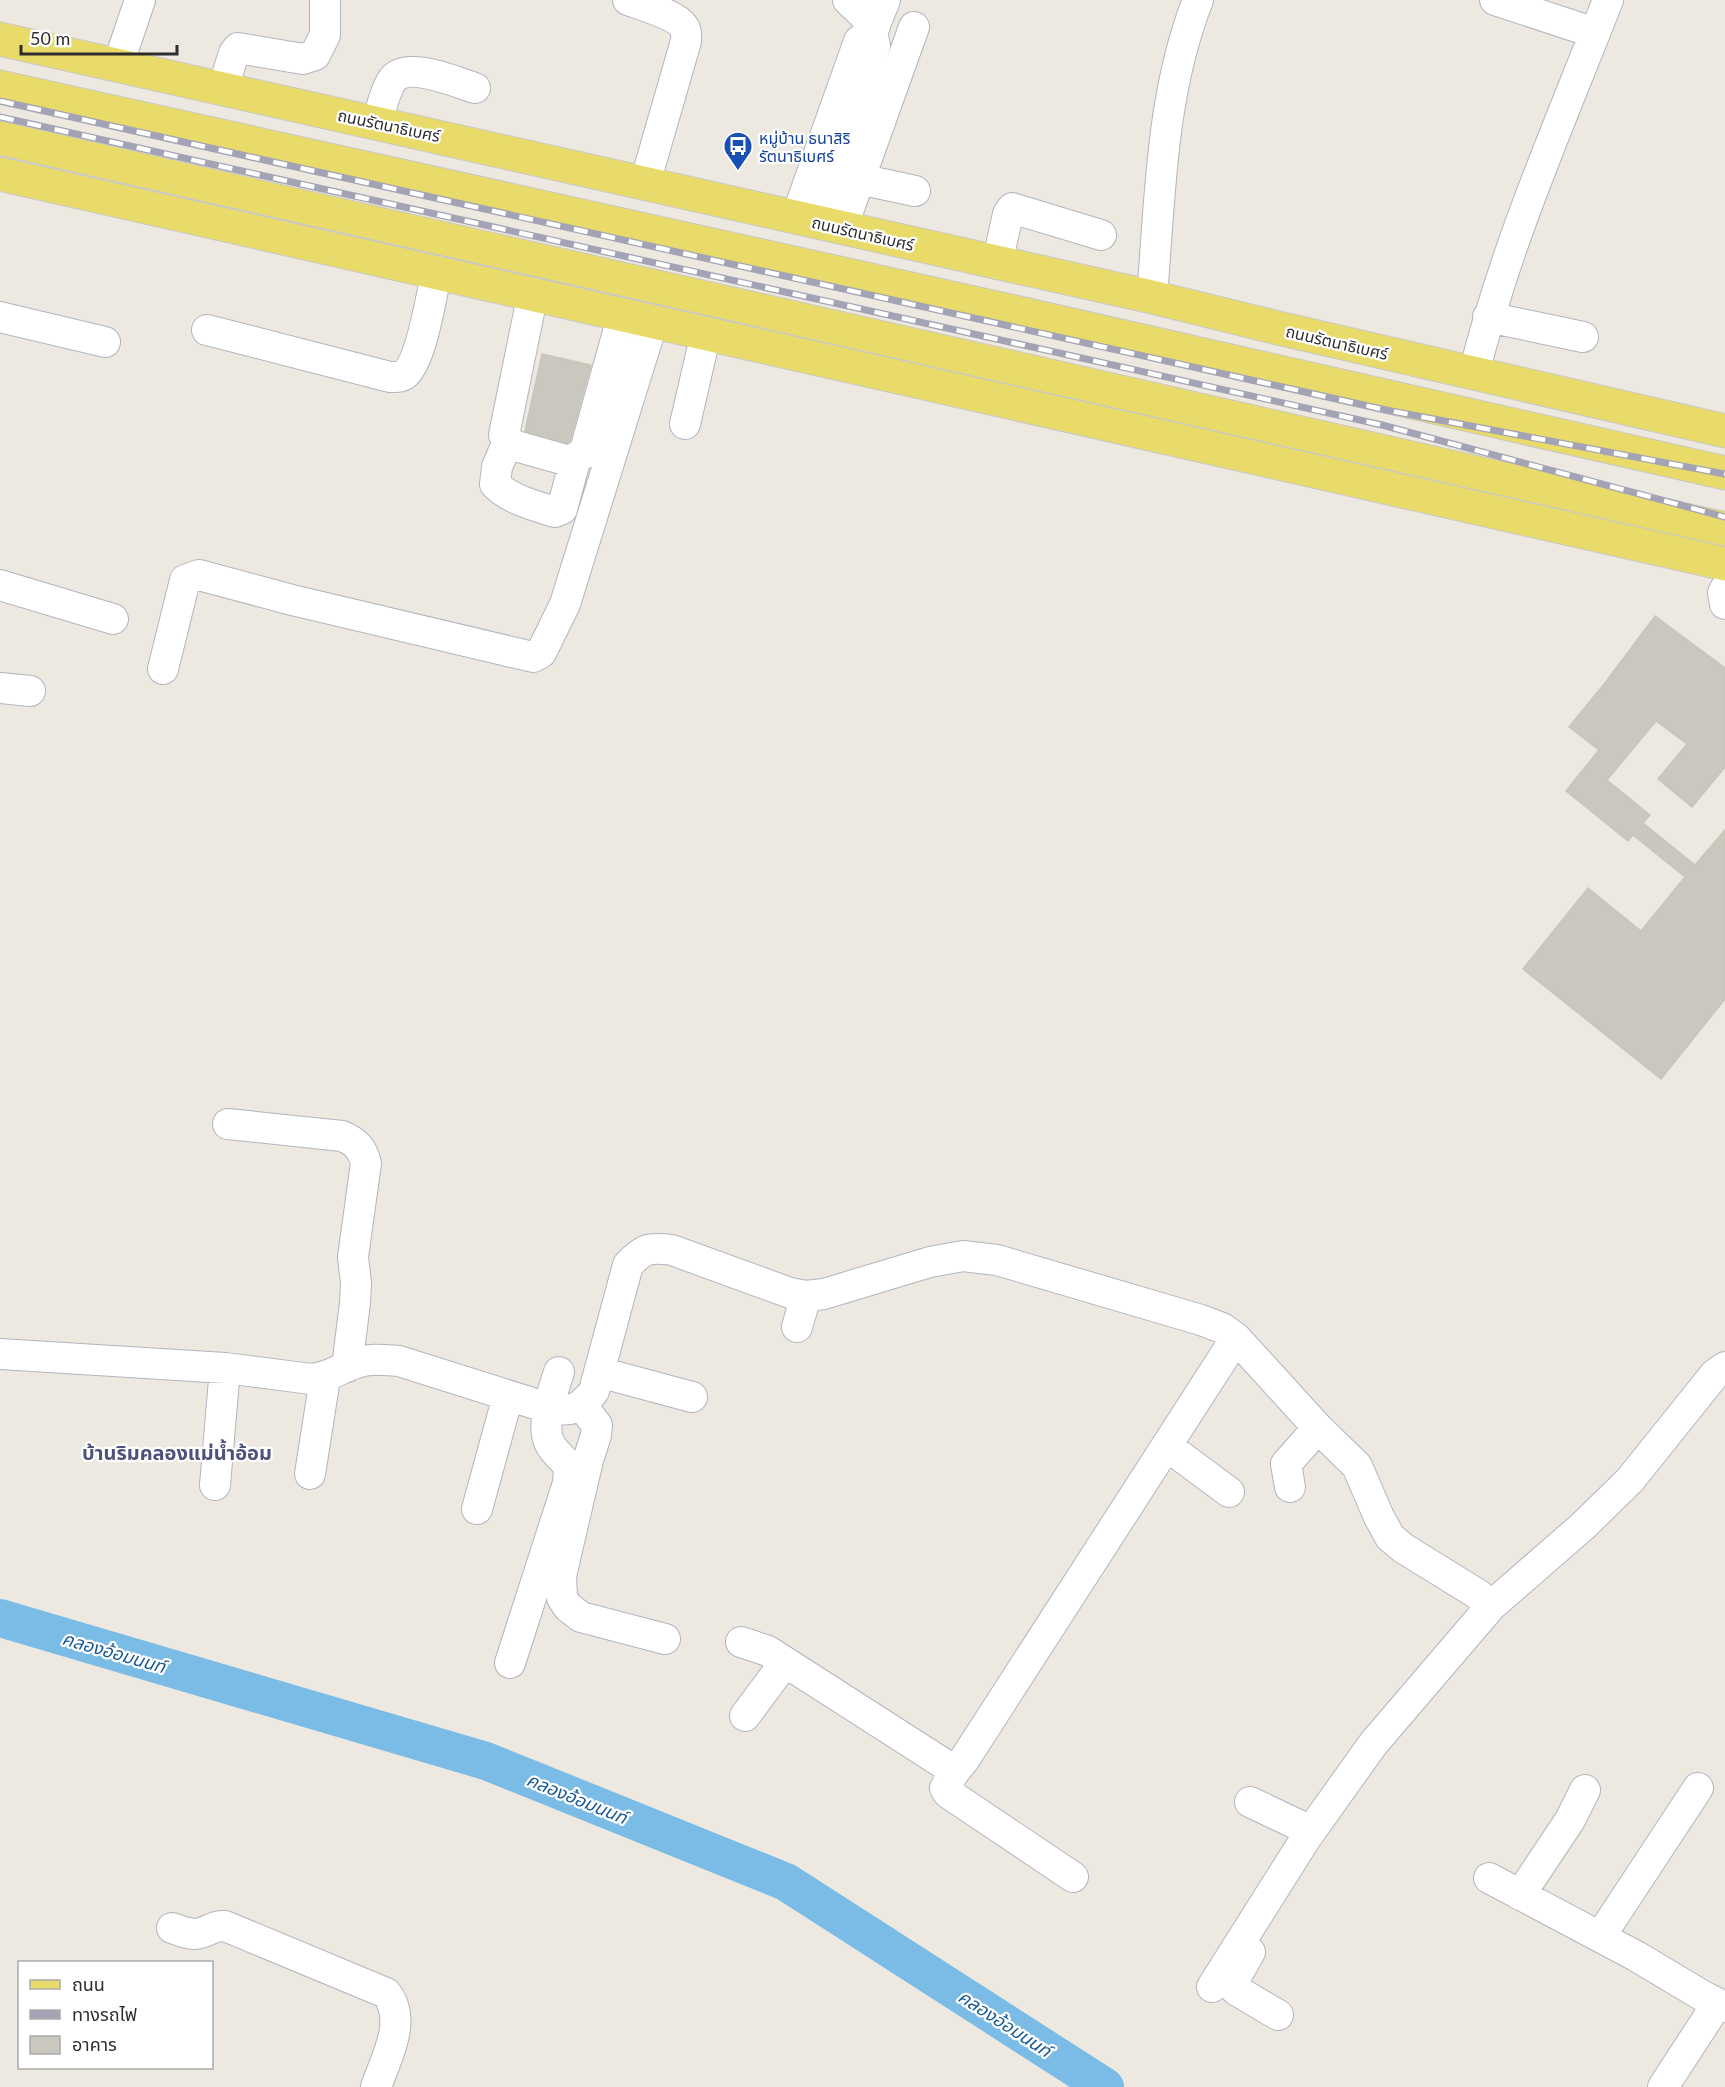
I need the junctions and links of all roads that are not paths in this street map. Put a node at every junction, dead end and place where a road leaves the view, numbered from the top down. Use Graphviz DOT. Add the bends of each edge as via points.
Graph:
graph roads {
  1 [pos="140,0"];
  2 [pos="325,0"];
  3 [pos="627,0"];
  4 [pos="848,0"];
  5 [pos="1198,0"];
  6 [pos="1495,0"];
  7 [pos="1608,0"];
  8 [pos="877,19"];
  9 [pos="914,27"];
  10 [pos="1595,33"];
  11 [pos="0,39"];
  12 [pos="118,65"];
  13 [pos="0,87"];
  14 [pos="223,88"];
  15 [pos="475,88"];
  16 [pos="377,122"];
  17 [pos="443,136"];
  18 [pos="0,138"];
  19 [pos="0,174"];
  20 [pos="860,179"];
  21 [pos="645,183"];
  22 [pos="915,191"];
  23 [pos="819,223"];
  24 [pos="1101,235"];
  25 [pos="386,260"];
  26 [pos="997,264"];
  27 [pos="436,271"];
  28 [pos="533,293"];
  29 [pos="1152,297"];
  30 [pos="997,308"];
  31 [pos="0,317"];
  32 [pos="638,317"];
  33 [pos="1488,317"];
  34 [pos="207,330"];
  35 [pos="706,333"];
  36 [pos="1583,338"];
  37 [pos="105,342"];
  38 [pos="984,361"];
  39 [pos="1474,373"];
  40 [pos="685,424"];
  41 [pos="1725,431"];
  42 [pos="508,441"];
  43 [pos="576,457"];
  44 [pos="1725,473"];
  45 [pos="1725,529"];
  46 [pos="1725,564"];
  47 [pos="0,585"];
  48 [pos="1725,589"];
  49 [pos="1725,604"];
  50 [pos="113,619"];
  51 [pos="163,669"];
  52 [pos="0,688"];
  53 [pos="30,691"];
  54 [pos="228,1124"];
  55 [pos="806,1296"];
  56 [pos="797,1327"];
  57 [pos="1236,1338"];
  58 [pos="0,1354"];
  59 [pos="1725,1367"];
  60 [pos="225,1368"];
  61 [pos="336,1372"];
  62 [pos="559,1372"];
  63 [pos="599,1372"];
  64 [pos="508,1396"];
  65 [pos="692,1397"];
  66 [pos="582,1406"];
  67 [pos="548,1408"];
  68 [pos="1318,1428"];
  69 [pos="1167,1446"];
  70 [pos="310,1474"];
  71 [pos="215,1485"];
  72 [pos="1290,1487"];
  73 [pos="1229,1492"];
  74 [pos="477,1509"];
  75 [pos="1491,1606"];
  76 [pos="664,1639"];
  77 [pos="741,1642"];
  78 [pos="785,1662"];
  79 [pos="510,1663"];
  80 [pos="745,1716"];
  81 [pos="955,1771"];
  82 [pos="1698,1788"];
  83 [pos="1585,1790"];
  84 [pos="1250,1802"];
  85 [pos="1308,1835"];
  86 [pos="1073,1877"];
  87 [pos="1489,1878"];
  88 [pos="1520,1895"];
  89 [pos="171,1928"];
  90 [pos="1600,1937"];
  91 [pos="1212,1987"];
  92 [pos="1721,2005"];
  93 [pos="1278,2015"];
  94 [pos="376,2087"];
  95 [pos="1663,2087"];
  1 -- 12 [label="street"];
  2 -- 14 [label="street" via="325,35 315,55 303,59 237,48"];
  3 -- 21 [label="street" via="671,17 686,30"];
  4 -- 8 [label="street"];
  5 -- 29 [label="street" via="1173,89"];
  6 -- 10 [label="street"];
  7 -- 10 [label="street"];
  8 -- 23 [label="street" via="859,42"];
  9 -- 20 [label="street"];
  10 -- 33 [label="street" via="1541,165"];
  11 -- 12 [label="main road, ถนนรัตนาธิเบศร์"];
  12 -- 14 [label="main road, ถนนรัตนาธิเบศร์"];
  13 -- 30 [label="main road"];
  14 -- 16 [label="main road, ถนนรัตนาธิเบศร์"];
  15 -- 16 [label="street" via="416,71 401,73 392,81"];
  16 -- 17 [label="main road, ถนนรัตนาธิเบศร์"];
  17 -- 21 [label="main road, ถนนรัตนาธิเบศร์"];
  17 -- 30 [label="main road"];
  18 -- 38 [label="main road"];
  19 -- 25 [label="main road"];
  20 -- 22 [label="street"];
  20 -- 23 [label="street"];
  21 -- 23 [label="main road, ถนนรัตนาธิเบศร์"];
  23 -- 26 [label="main road, ถนนรัตนาธิเบศร์"];
  24 -- 26 [label="street" via="1012,208"];
  25 -- 27 [label="main road"];
  25 -- 38 [label="main road"];
  26 -- 29 [label="main road, ถนนรัตนาธิเบศร์"];
  27 -- 28 [label="main road"];
  27 -- 34 [label="street" via="418,355 400,377"];
  28 -- 32 [label="main road"];
  28 -- 42 [label="street" via="504,435"];
  29 -- 39 [label="main road, ถนนรัตนาธิเบศร์"];
  30 -- 44 [label="main road"];
  31 -- 37 [label="street"];
  32 -- 35 [label="main road"];
  32 -- 43 [label="street" via="584,454"];
  32 -- 51 [label="street" via="565,604 541,653 533,657 199,575 184,580"];
  33 -- 36 [label="street"];
  33 -- 39 [label="street"];
  35 -- 40 [label="street"];
  35 -- 46 [label="main road"];
  38 -- 45 [label="main road"];
  39 -- 41 [label="main road, ถนนรัตนาธิเบศร์"];
  42 -- 43 [label="street" via="568,461"];
  42 -- 43 [label="street" via="497,467 495,484 517,498 555,512 562,508"];
  47 -- 50 [label="street"];
  48 -- 49 [label="street"];
  52 -- 53 [label="street"];
  54 -- 61 [label="street" via="342,1136 363,1151 366,1163 353,1257 355,1303"];
  55 -- 56 [label="street"];
  55 -- 57 [label="street" via="963,1256 997,1260 1201,1320"];
  55 -- 63 [label="street" via="672,1250 652,1247 628,1265"];
  57 -- 68 [label="street"];
  57 -- 69 [label="street"];
  58 -- 60 [label="street"];
  59 -- 75 [label="street" via="1715,1374 1630,1480 1583,1527"];
  60 -- 61 [label="street" via="292,1377"];
  60 -- 71 [label="street"];
  61 -- 64 [label="street" via="376,1359 399,1361"];
  61 -- 70 [label="street"];
  62 -- 67 [label="street"];
  63 -- 65 [label="street"];
  63 -- 66 [label="street" via="594,1391"];
  64 -- 67 [label="street"];
  64 -- 74 [label="street"];
  66 -- 67 [label="street" via="569,1410"];
  66 -- 76 [label="street" via="597,1425 596,1436 561,1576 562,1598 581,1617"];
  67 -- 79 [label="street" via="547,1432 550,1443 569,1466 568,1483"];
  68 -- 72 [label="street" via="1286,1464"];
  68 -- 75 [label="street" via="1357,1466 1390,1537"];
  69 -- 73 [label="street"];
  69 -- 81 [label="street"];
  75 -- 85 [label="street" via="1373,1744"];
  77 -- 78 [label="street"];
  78 -- 80 [label="street"];
  78 -- 81 [label="street"];
  81 -- 86 [label="street" via="945,1788 948,1793"];
  82 -- 90 [label="street"];
  83 -- 88 [label="street" via="1570,1820"];
  84 -- 85 [label="street"];
  85 -- 91 [label="street"];
  85 -- 93 [label="street" via="1296,1873 1234,1984 1236,1990"];
  87 -- 88 [label="street"];
  88 -- 90 [label="street"];
  89 -- 94 [label="street" via="191,1934 216,1925 225,1926 386,1994 396,2014 394,2034"];
  90 -- 92 [label="street"];
  92 -- 95 [label="street"];
}
